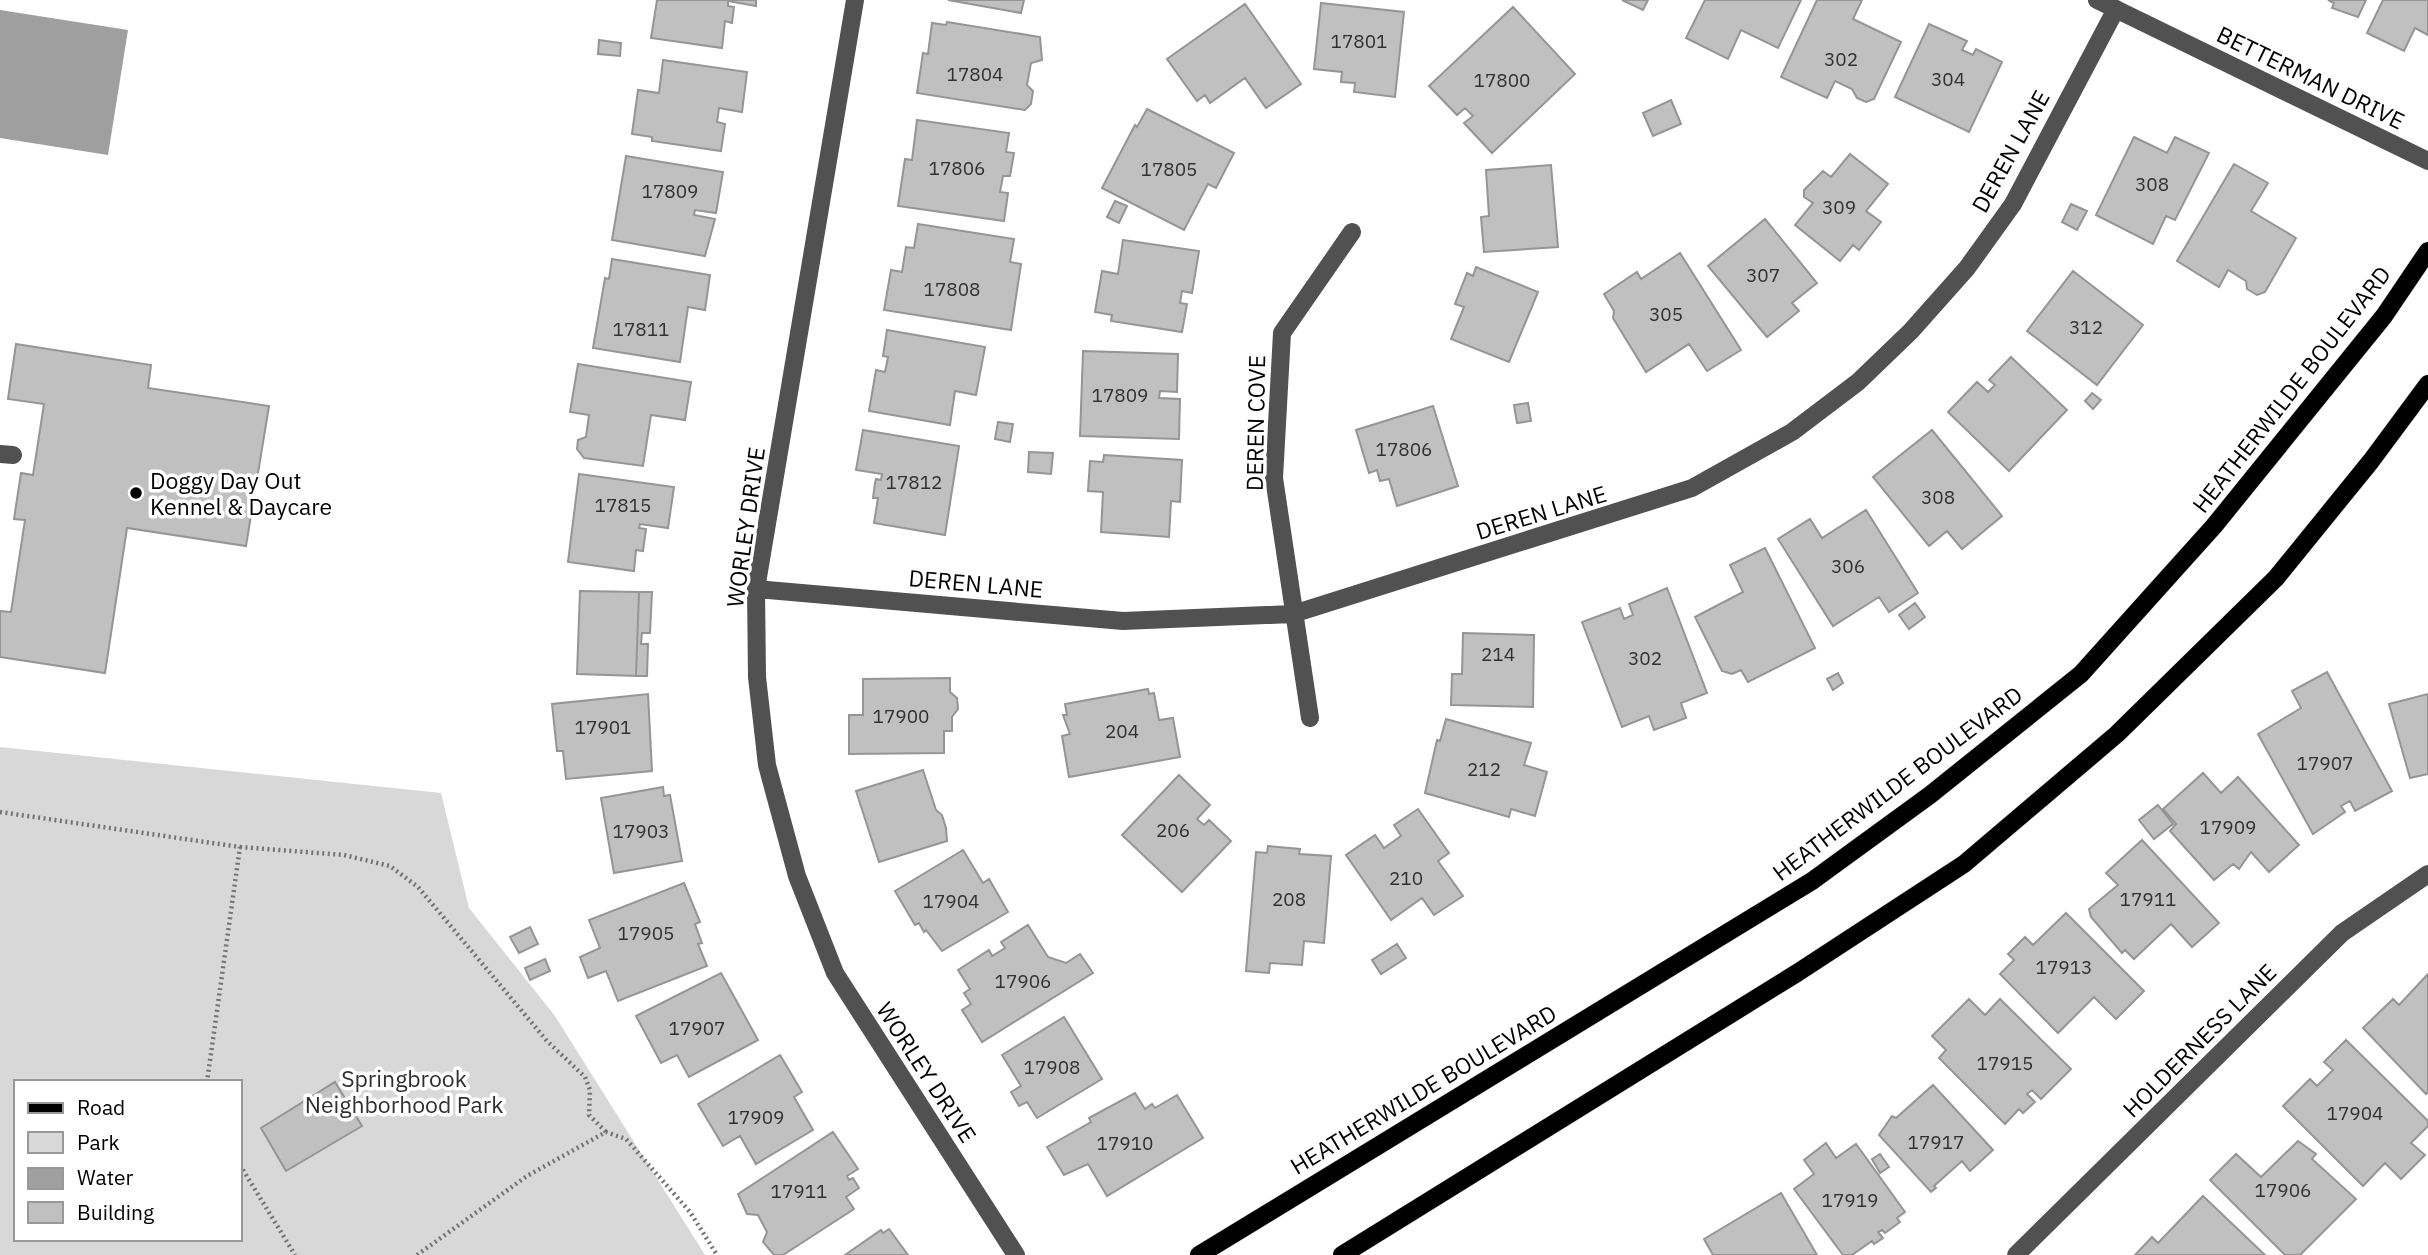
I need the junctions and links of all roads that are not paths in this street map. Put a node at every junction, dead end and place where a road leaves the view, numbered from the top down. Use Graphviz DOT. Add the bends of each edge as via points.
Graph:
graph roads {
  1 [pos="855,0"];
  2 [pos="2097,0"];
  3 [pos="2116,9"];
  4 [pos="2428,161"];
  5 [pos="1352,232"];
  6 [pos="2428,251"];
  7 [pos="2428,384"];
  8 [pos="757,589"];
  9 [pos="1293,614"];
  10 [pos="1310,718"];
  11 [pos="2428,874"];
  12 [pos="1016,1255"];
  13 [pos="1199,1255"];
  14 [pos="1342,1255"];
  15 [pos="2016,1255"];
  1 -- 8 [label="street, WORLEY DRIVE"];
  2 -- 3 [label="street, BETTERMAN DRIVE"];
  3 -- 4 [label="street, BETTERMAN DRIVE"];
  3 -- 9 [label="street, DEREN LANE" via="2013,204 1967,268 1858,382 1792,432 1692,488"];
  5 -- 9 [label="street, DEREN COVE" via="1282,333 1274,478"];
  6 -- 13 [label="main road, HEATHERWILDE BOULEVARD" via="2384,316 2214,526 2081,674 1930,795 1812,881"];
  7 -- 14 [label="main road" via="2276,578 2117,734 1964,864"];
  8 -- 9 [label="street, DEREN LANE" via="1123,621"];
  8 -- 12 [label="street, WORLEY DRIVE" via="757,677 767,765 797,876 835,973"];
  9 -- 10 [label="street, DEREN COVE"];
  11 -- 15 [label="street, HOLDERNESS LANE" via="2342,933"];
}
